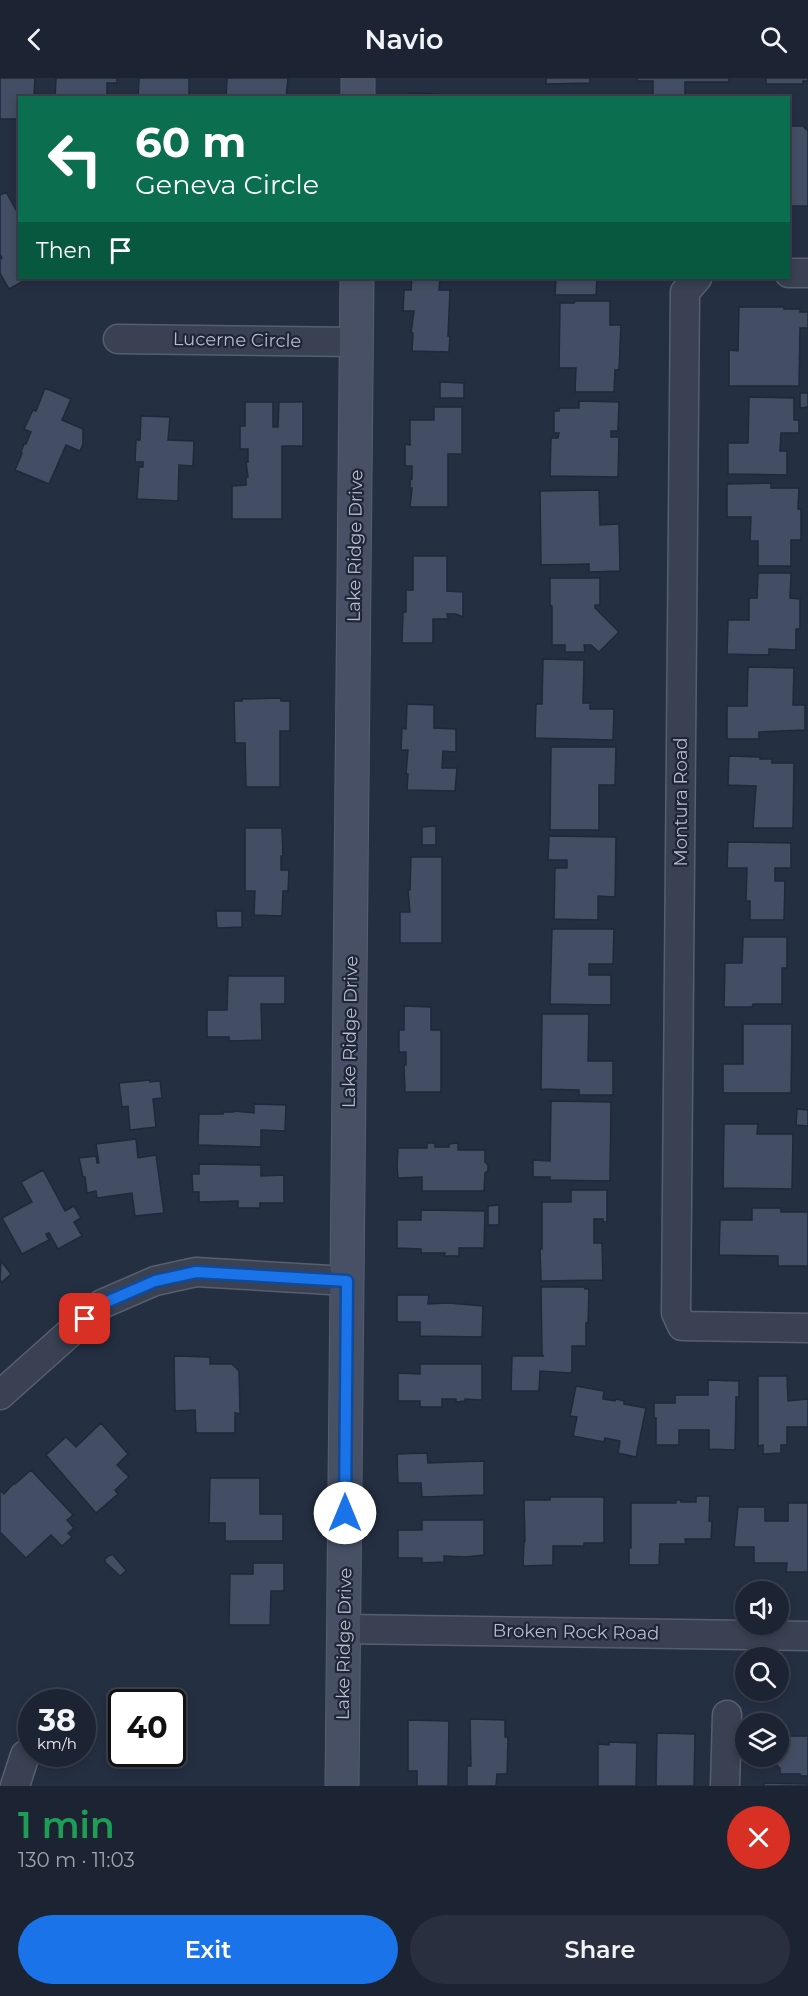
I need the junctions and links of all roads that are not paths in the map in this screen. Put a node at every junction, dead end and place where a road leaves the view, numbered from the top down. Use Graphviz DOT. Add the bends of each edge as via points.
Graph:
graph roads {
  1 [pos="358,78"];
  2 [pos="358,96"];
  3 [pos="790,273"];
  4 [pos="808,273"];
  5 [pos="357,279"];
  6 [pos="691,285"];
  7 [pos="118,339"];
  8 [pos="357,342"];
  9 [pos="347,1281"];
  10 [pos="808,1328"];
  11 [pos="0,1395"];
  12 [pos="345,1629"];
  13 [pos="808,1636"];
  14 [pos="727,1715"];
  15 [pos="21,1767"];
  16 [pos="15,1786"];
  17 [pos="342,1786"];
  18 [pos="725,1786"];
  1 -- 2 [label="street"];
  3 -- 4 [label="street"];
  5 -- 8 [label="street, Lake Ridge Drive"];
  6 -- 10 [label="street, Montura Road" via="676,1313 682,1326"];
  7 -- 8 [label="street, Lucerne Circle"];
  8 -- 9 [label="street, Lake Ridge Drive"];
  9 -- 11 [label="street" via="196,1272 155,1281 102,1304"];
  9 -- 12 [label="street, Lake Ridge Drive"];
  12 -- 13 [label="street, Broken Rock Road"];
  12 -- 17 [label="street, Lake Ridge Drive"];
  14 -- 18 [label="street"];
  15 -- 16 [label="street"];
}
